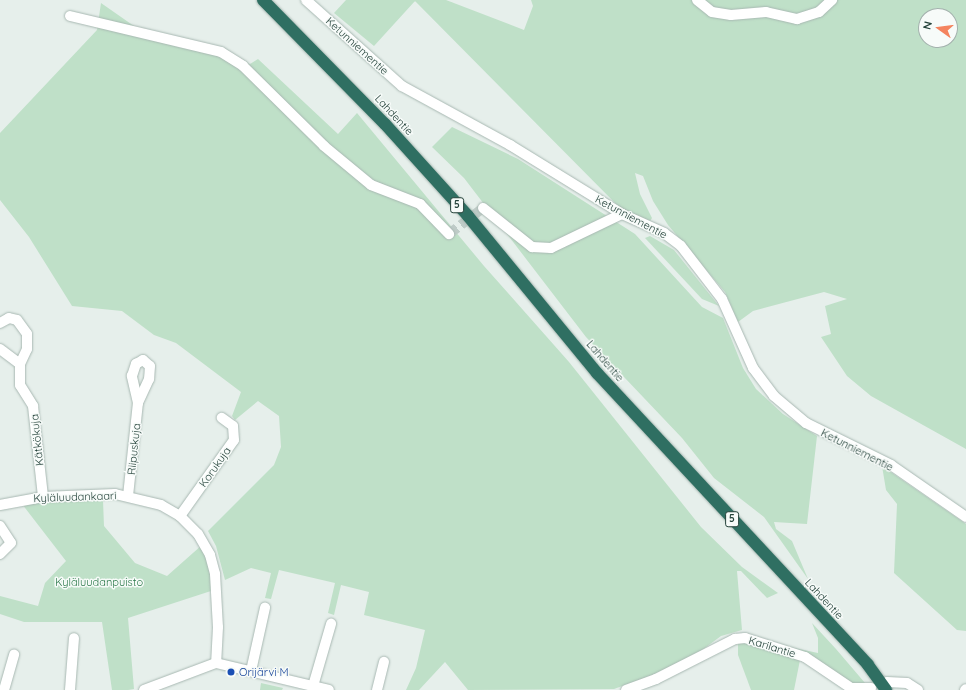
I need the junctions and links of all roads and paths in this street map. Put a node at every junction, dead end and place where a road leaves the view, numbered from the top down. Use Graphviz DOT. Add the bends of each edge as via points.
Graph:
graph roads {
  1 [pos="257,0"];
  2 [pos="263,0"];
  3 [pos="306,0"];
  4 [pos="697,0"];
  5 [pos="832,0"];
  6 [pos="70,16"];
  7 [pos="309,45"];
  8 [pos="484,208"];
  9 [pos="622,214"];
  10 [pos="449,234"];
  11 [pos="0,323"];
  12 [pos="0,349"];
  13 [pos="20,364"];
  14 [pos="138,403"];
  15 [pos="222,418"];
  16 [pos="128,496"];
  17 [pos="43,497"];
  18 [pos="0,505"];
  19 [pos="180,516"];
  20 [pos="966,517"];
  21 [pos="0,526"];
  22 [pos="0,554"];
  23 [pos="266,608"];
  24 [pos="331,624"];
  25 [pos="74,638"];
  26 [pos="14,654"];
  27 [pos="384,662"];
  28 [pos="216,664"];
  29 [pos="251,671"];
  30 [pos="313,686"];
  31 [pos="887,686"];
  32 [pos="871,688"];
  33 [pos="4,690"];
  34 [pos="70,690"];
  35 [pos="144,690"];
  36 [pos="329,690"];
  37 [pos="377,690"];
  38 [pos="626,690"];
  39 [pos="918,690"];
  1 -- 7 [label="highway, Lahdentie / 5"];
  2 -- 7 [label="highway, Lahdentie / 5"];
  3 -- 9 [label="street, Ketunniementie" via="402,86 510,145"];
  4 -- 5 [label="street" via="712,12 730,15 766,12 797,19 819,12"];
  6 -- 10 [label="street" via="221,52 243,66 324,146 371,185 420,204"];
  7 -- 31 [label="highway, Lahdentie / 5" via="437,182 597,373"];
  8 -- 9 [label="street" via="532,247 552,248"];
  9 -- 20 [label="street, Ketunniementie" via="664,233 681,246 722,299 762,383 791,413 822,432 891,465"];
  11 -- 13 [label="street, Kätkökuja" via="9,318 17,320 27,334 27,349"];
  12 -- 13 [label="street"];
  13 -- 17 [label="street, Kätkökuja" via="20,385 33,406"];
  14 -- 16 [label="street, Riipuskuja"];
  15 -- 19 [label="street, Korukuja" via="233,426 234,440"];
  16 -- 17 [label="street, Kyläluudankaari"];
  16 -- 19 [label="street, Kyläluudankaari" via="161,505"];
  17 -- 18 [label="street, Kyläluudankaari"];
  19 -- 28 [label="street, Kyläluudankaari" via="198,534 210,555 215,574 218,628"];
  21 -- 22 [label="street" via="11,543"];
  23 -- 29 [label="street"];
  24 -- 30 [label="street"];
  25 -- 34 [label="street"];
  26 -- 33 [label="street"];
  27 -- 37 [label="street"];
  28 -- 29 [label="street"];
  28 -- 35 [label="street"];
  29 -- 30 [label="street"];
  30 -- 36 [label="street"];
  31 -- 39 [label="street" via="907,683"];
  32 -- 38 [label="street, Karilantie" via="851,688 805,657 745,638 724,644 656,679"];
}
